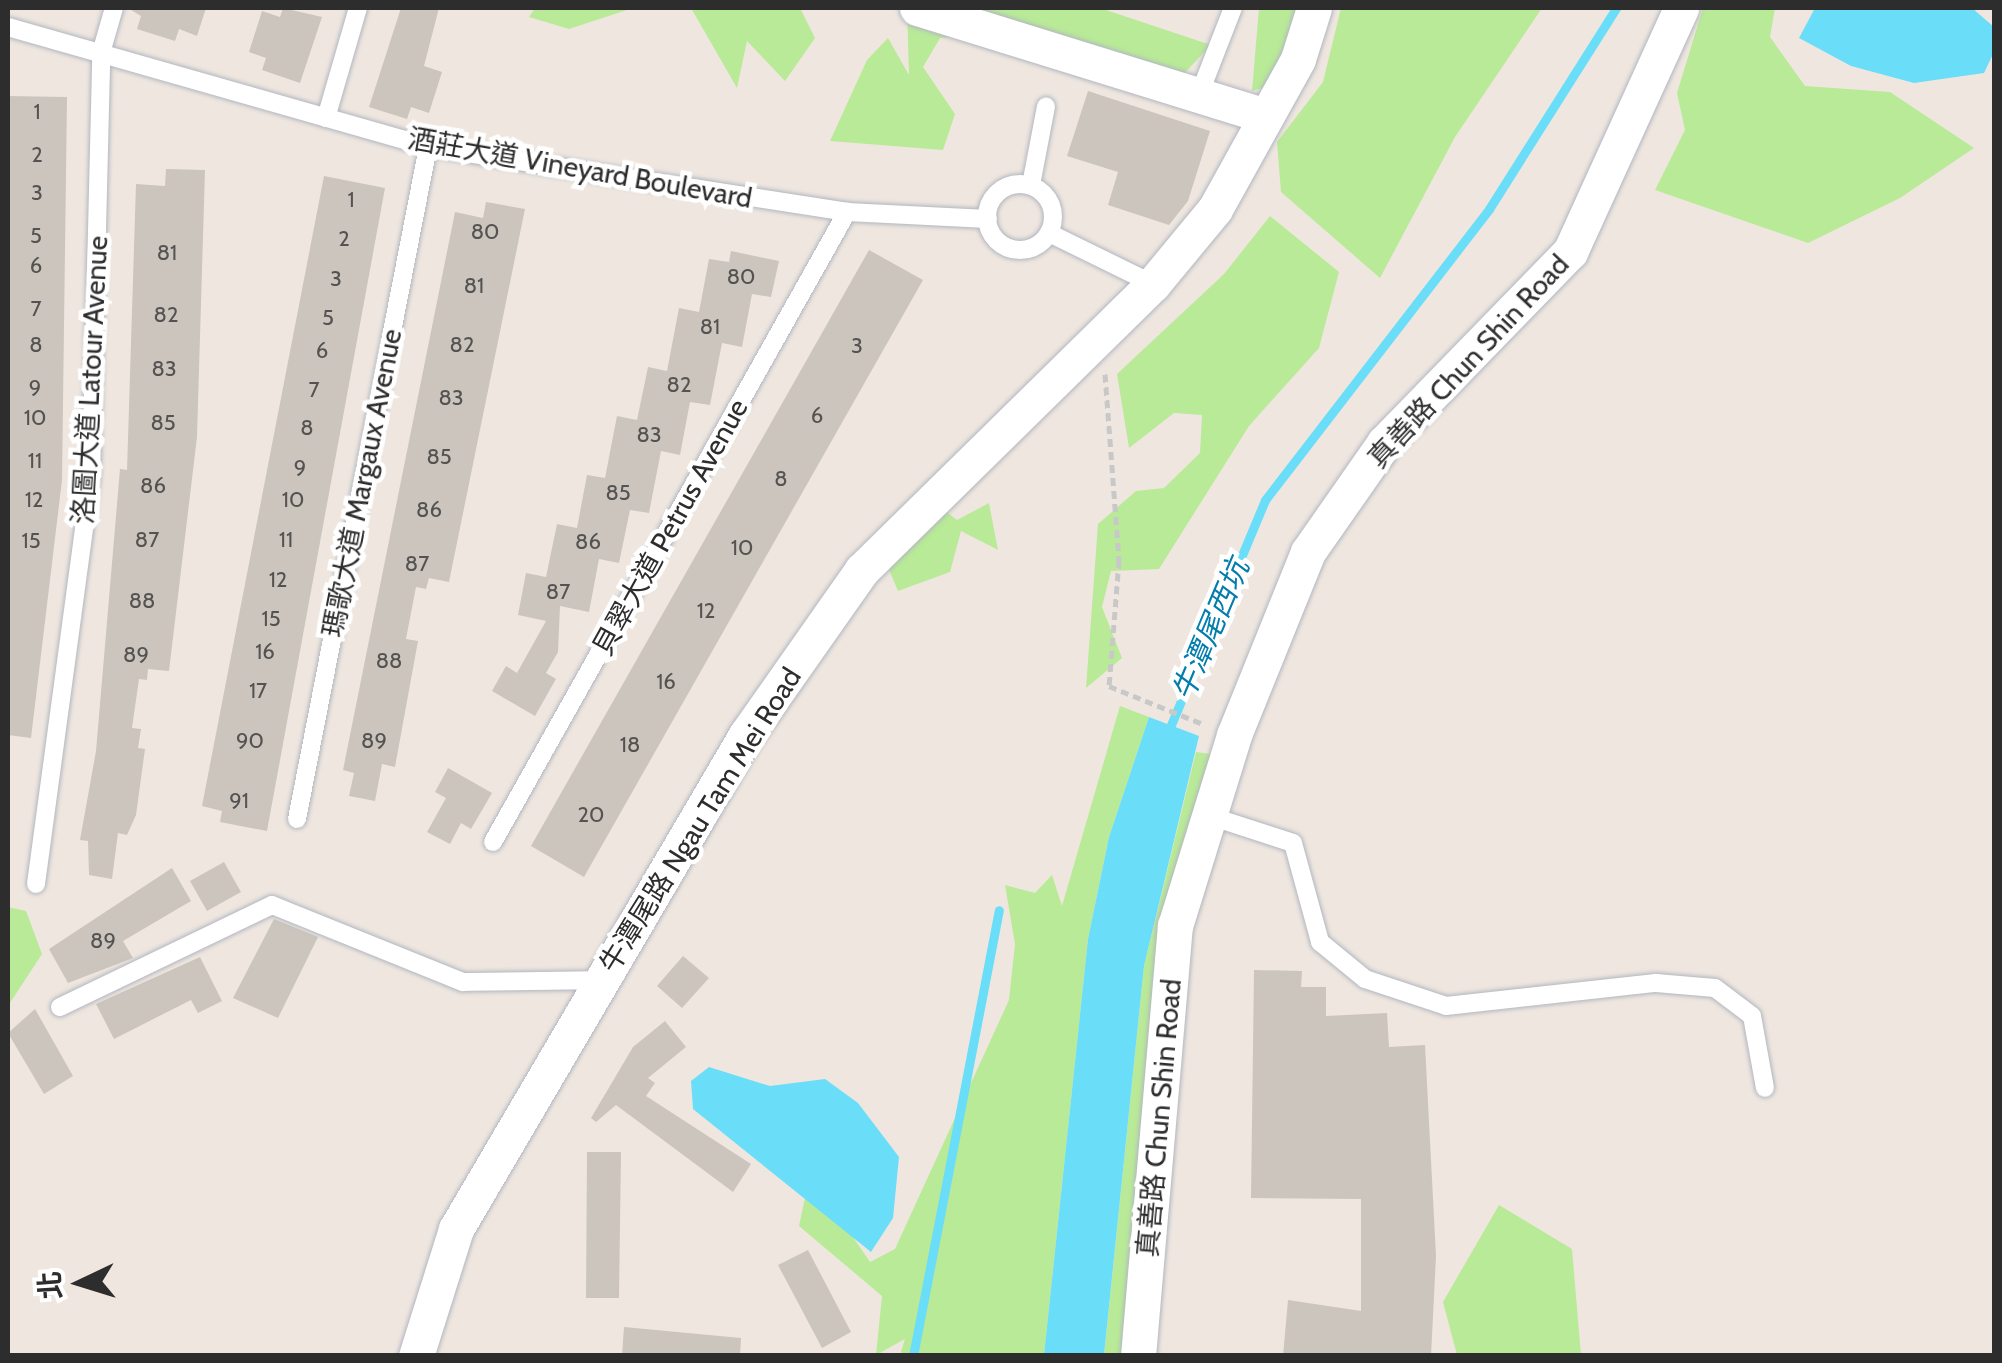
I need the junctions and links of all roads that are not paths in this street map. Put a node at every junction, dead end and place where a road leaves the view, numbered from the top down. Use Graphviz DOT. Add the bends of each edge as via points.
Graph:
graph roads {
  1 [pos="114,8"];
  2 [pos="358,8"];
  3 [pos="917,8"];
  4 [pos="1233,8"];
  5 [pos="1314,8"];
  6 [pos="1681,8"];
  7 [pos="8,27"];
  8 [pos="101,54"];
  9 [pos="1199,96"];
  10 [pos="1046,106"];
  11 [pos="1266,116"];
  12 [pos="326,118"];
  13 [pos="428,146"];
  14 [pos="1031,185"];
  15 [pos="847,212"];
  16 [pos="988,220"];
  17 [pos="1049,233"];
  18 [pos="1153,284"];
  19 [pos="1210,816"];
  20 [pos="297,819"];
  21 [pos="493,842"];
  22 [pos="36,884"];
  23 [pos="602,980"];
  24 [pos="60,1007"];
  25 [pos="1765,1088"];
  26 [pos="416,1356"];
  27 [pos="1138,1356"];
  1 -- 8 [label="lane, 洛圖大道 Latour Avenue"];
  2 -- 12 [label="lane"];
  3 -- 9 [label="street"];
  4 -- 9 [label="lane"];
  5 -- 11 [label="street, 牛潭尾路 Ngau Tam Mei Road" via="1298,60"];
  6 -- 19 [label="street, 真善路 Chun Shin Road" via="1570,252 1384,443 1308,552 1234,735"];
  7 -- 8 [label="lane, 酒莊大道 Vineyard Boulevard"];
  8 -- 12 [label="lane, 酒莊大道 Vineyard Boulevard"];
  8 -- 22 [label="lane, 洛圖大道 Latour Avenue" via="91,476"];
  9 -- 11 [label="street"];
  10 -- 14 [label="lane"];
  11 -- 18 [label="street, 牛潭尾路 Ngau Tam Mei Road" via="1215,209"];
  12 -- 13 [label="lane, 酒莊大道 Vineyard Boulevard"];
  13 -- 15 [label="lane, 酒莊大道 Vineyard Boulevard"];
  13 -- 20 [label="lane, 瑪歌大道 Margaux Avenue"];
  14 -- 16 [label="lane" via="999,192"];
  14 -- 17 [label="lane" via="1053,211"];
  15 -- 16 [label="lane, 酒莊大道 Vineyard Boulevard"];
  15 -- 21 [label="lane, 貝翠大道 Petrus Avenue"];
  16 -- 17 [label="lane" via="996,239 1014,250 1034,247"];
  17 -- 18 [label="lane"];
  18 -- 23 [label="street, 牛潭尾路 Ngau Tam Mei Road" via="862,570 746,735"];
  19 -- 25 [label="lane" via="1293,843 1320,942 1365,979 1446,1006 1656,983 1715,988 1752,1016"];
  19 -- 27 [label="street, 真善路 Chun Shin Road" via="1176,926"];
  23 -- 24 [label="lane" via="462,982 272,905"];
  23 -- 26 [label="street, 牛潭尾路 Ngau Tam Mei Road" via="456,1229"];
}
